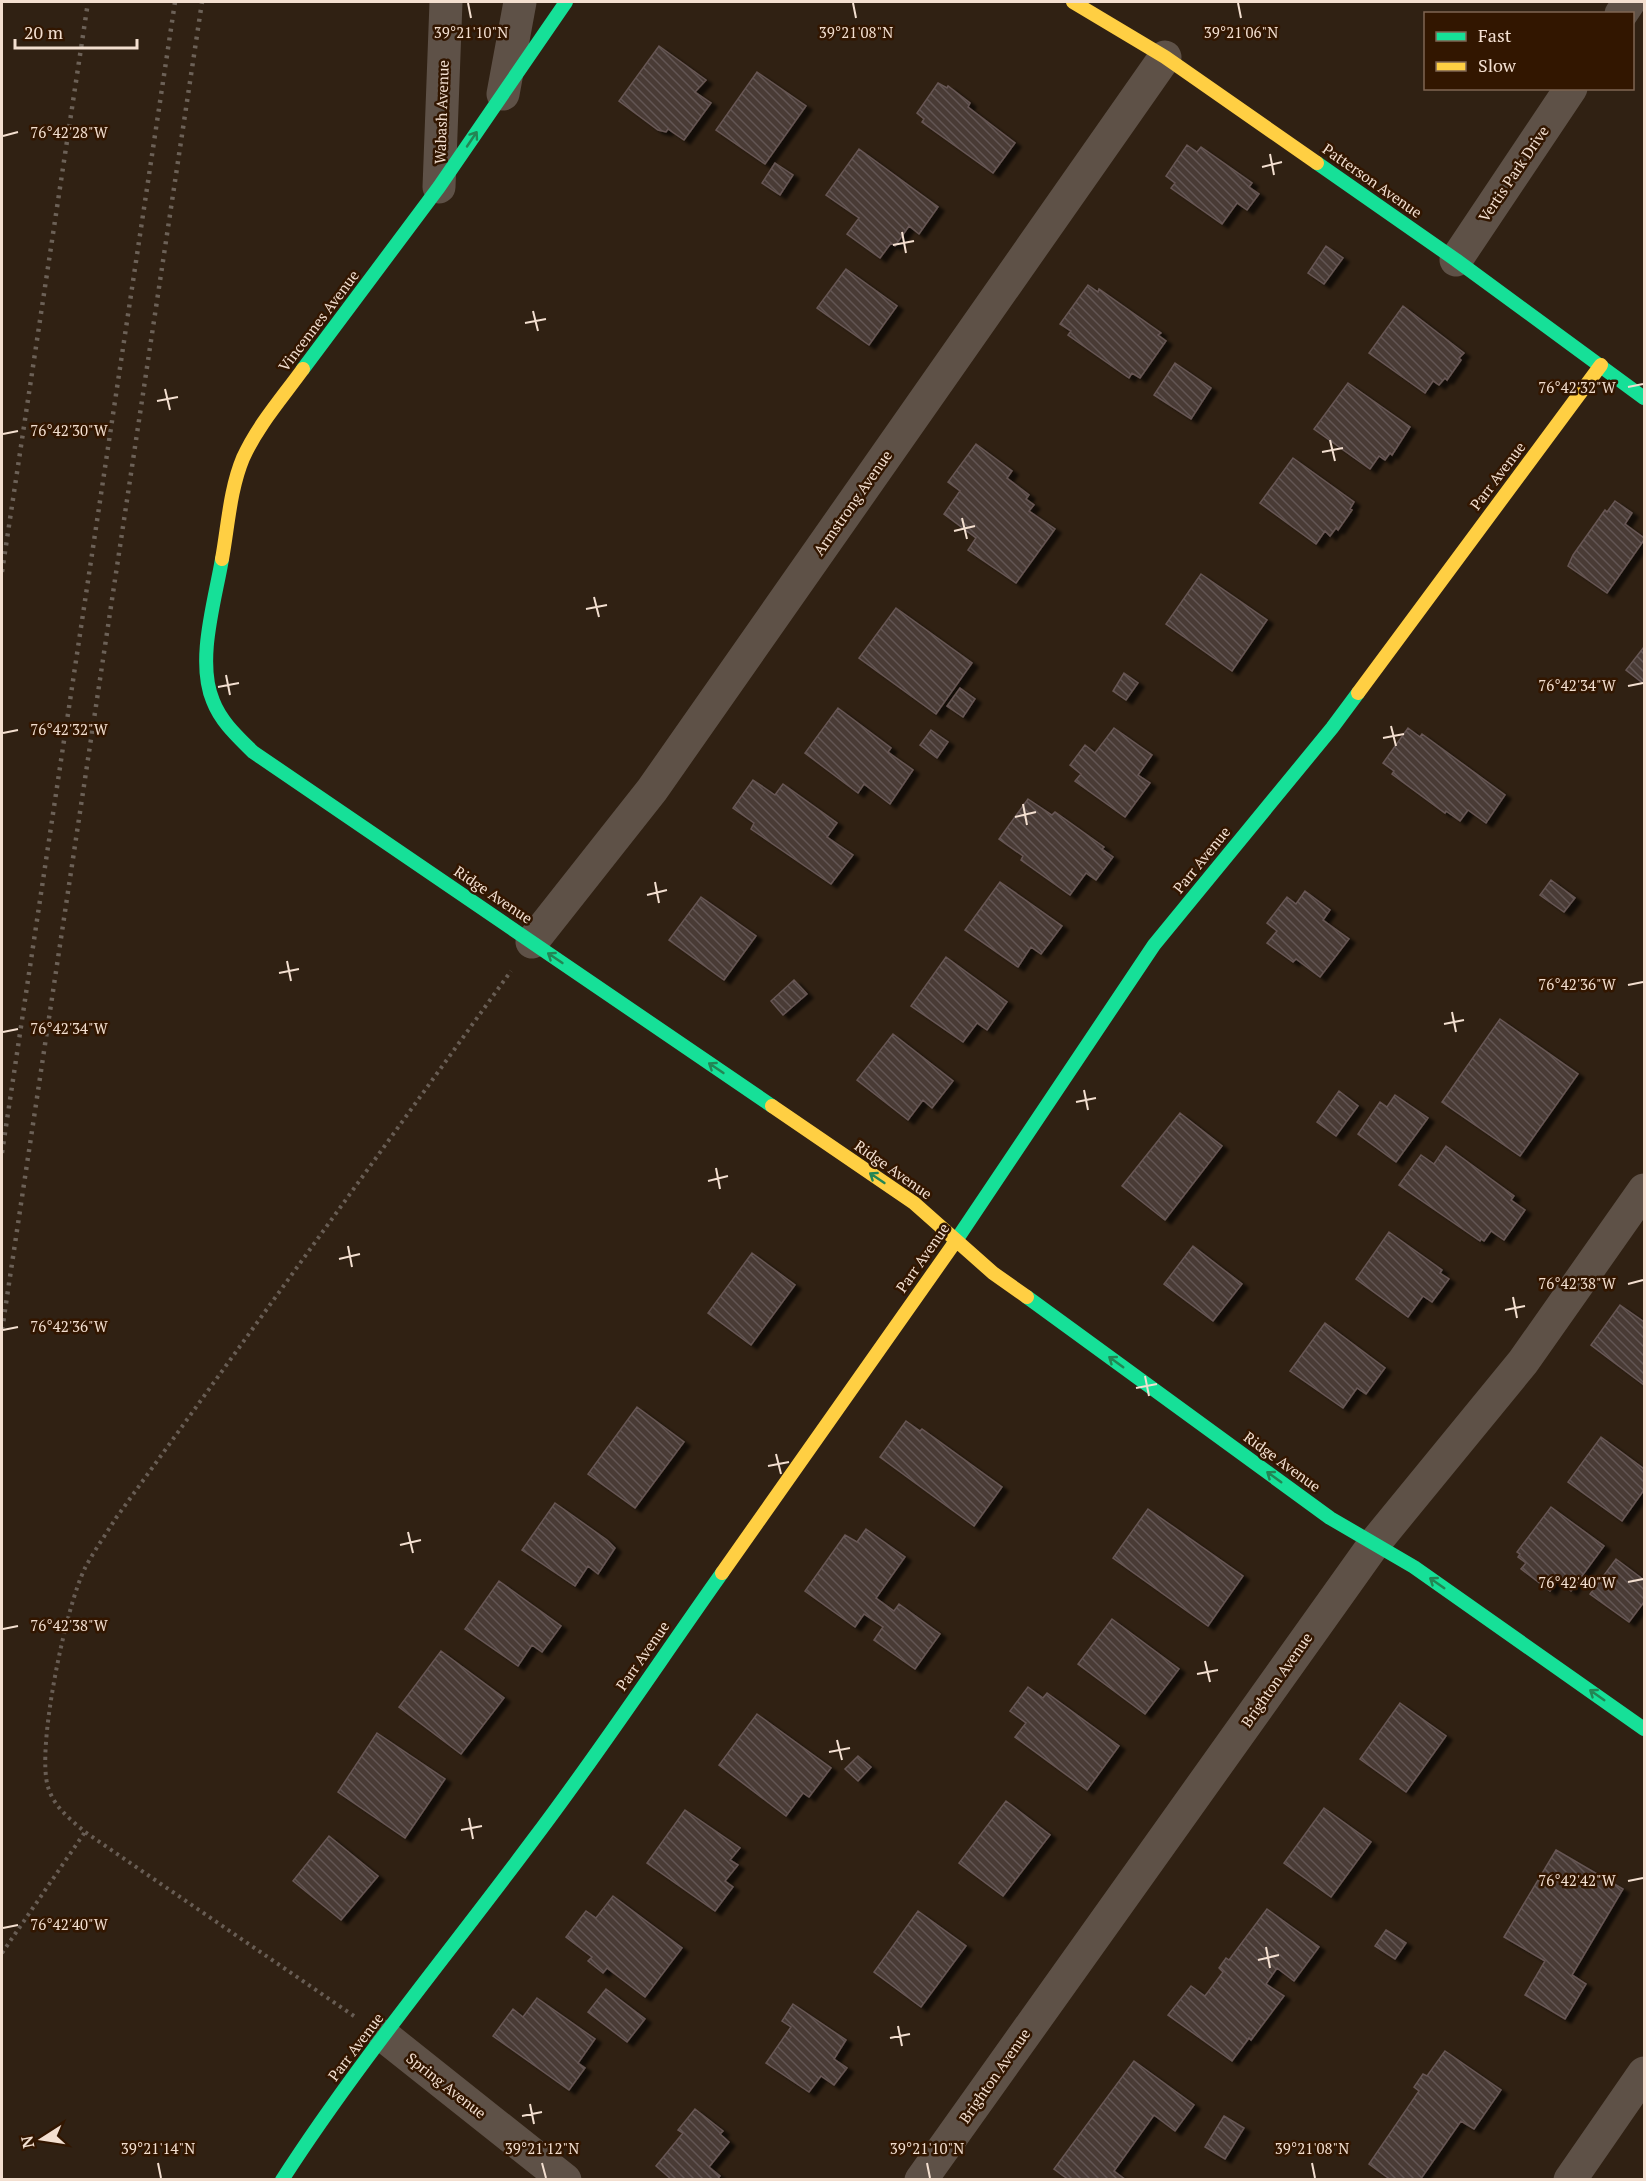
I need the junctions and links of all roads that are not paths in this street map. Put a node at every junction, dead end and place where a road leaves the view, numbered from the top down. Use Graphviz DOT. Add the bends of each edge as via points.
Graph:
graph roads {
  1 [pos="446,2"];
  2 [pos="520,2"];
  3 [pos="566,2"];
  4 [pos="1073,2"];
  5 [pos="1165,57"];
  6 [pos="1570,90"];
  7 [pos="503,94"];
  8 [pos="439,187"];
  9 [pos="1456,260"];
  10 [pos="1601,365"];
  11 [pos="1644,398"];
  12 [pos="213,702"];
  13 [pos="532,942"];
  14 [pos="1644,1190"];
  15 [pos="956,1240"];
  16 [pos="1374,1544"];
  17 [pos="1644,1729"];
  18 [pos="384,2037"];
  19 [pos="1644,2073"];
  20 [pos="282,2180"];
  21 [pos="565,2180"];
  22 [pos="921,2180"];
  23 [pos="1570,2180"];
  1 -- 8 [label="street, Wabash Avenue"];
  2 -- 7 [label="street"];
  3 -- 7 [label="street, Vincennes Avenue"];
  4 -- 5 [label="street, Patterson Avenue"];
  5 -- 9 [label="street, Patterson Avenue"];
  5 -- 13 [label="street, Armstrong Avenue" via="652,790"];
  6 -- 9 [label="street, Vertis Park Drive"];
  8 -- 7 [label="street, Vincennes Avenue, one-way"];
  8 -- 12 [label="street, Vincennes Avenue" via="260,427 243,459 234,488 207,647 206,678"];
  9 -- 10 [label="street, Patterson Avenue"];
  10 -- 11 [label="street, Patterson Avenue"];
  10 -- 15 [label="street, Parr Avenue" via="1332,728 1154,945"];
  12 -- 13 [label="street, Ridge Avenue" via="229,728 253,752"];
  15 -- 13 [label="street, Ridge Avenue, one-way" via="914,1203"];
  14 -- 16 [label="street, Brighton Avenue" via="1523,1362"];
  16 -- 15 [label="street, Ridge Avenue, one-way" via="1301,1497 993,1273"];
  15 -- 18 [label="street, Parr Avenue" via="535,1838"];
  17 -- 16 [label="street, Ridge Avenue, one-way" via="1414,1567"];
  16 -- 22 [label="street, Brighton Avenue"];
  18 -- 20 [label="street, Parr Avenue"];
  18 -- 21 [label="street, Spring Avenue"];
  19 -- 23 [label="street"];
}
